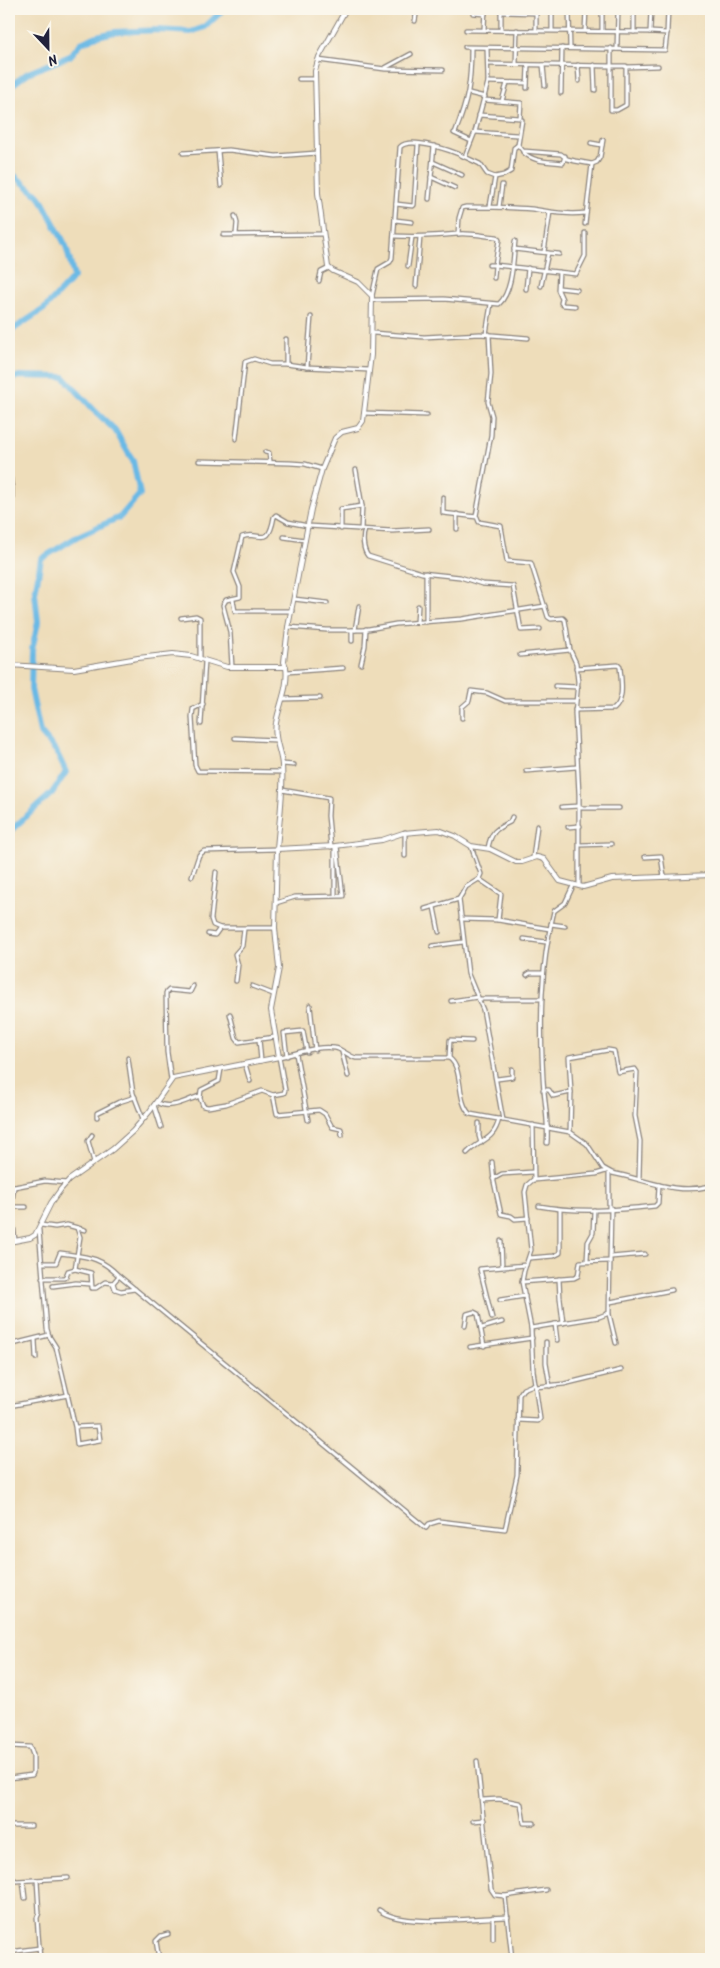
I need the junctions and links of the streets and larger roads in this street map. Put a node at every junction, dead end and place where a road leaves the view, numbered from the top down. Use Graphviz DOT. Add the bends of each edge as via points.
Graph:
graph roads {
  1 [pos="346,9"];
  2 [pos="417,9"];
  3 [pos="485,9"];
  4 [pos="552,9"];
  5 [pos="568,9"];
  6 [pos="586,9"];
  7 [pos="602,9"];
  8 [pos="618,9"];
  9 [pos="634,9"];
  10 [pos="651,9"];
  11 [pos="668,9"];
  12 [pos="501,11"];
  13 [pos="536,11"];
  14 [pos="473,13"];
  15 [pos="485,14"];
  16 [pos="415,21"];
  17 [pos="466,30"];
  18 [pos="484,30"];
  19 [pos="501,30"];
  20 [pos="516,30"];
  21 [pos="536,30"];
  22 [pos="552,30"];
  23 [pos="568,30"];
  24 [pos="585,30"];
  25 [pos="602,31"];
  26 [pos="618,31"];
  27 [pos="634,32"];
  28 [pos="650,32"];
  29 [pos="667,33"];
  30 [pos="465,48"];
  31 [pos="471,48"];
  32 [pos="487,48"];
  33 [pos="517,48"];
  34 [pos="562,48"];
  35 [pos="570,48"];
  36 [pos="611,48"];
  37 [pos="617,48"];
  38 [pos="411,54"];
  39 [pos="318,60"];
  40 [pos="488,64"];
  41 [pos="516,64"];
  42 [pos="528,65"];
  43 [pos="544,65"];
  44 [pos="561,65"];
  45 [pos="578,65"];
  46 [pos="594,65"];
  47 [pos="611,66"];
  48 [pos="658,66"];
  49 [pos="627,67"];
  50 [pos="385,68"];
  51 [pos="443,70"];
  52 [pos="299,78"];
  53 [pos="314,78"];
  54 [pos="579,81"];
  55 [pos="488,82"];
  56 [pos="507,82"];
  57 [pos="527,83"];
  58 [pos="545,86"];
  59 [pos="527,88"];
  60 [pos="595,90"];
  61 [pos="469,93"];
  62 [pos="561,93"];
  63 [pos="484,99"];
  64 [pos="502,102"];
  65 [pos="479,116"];
  66 [pos="522,120"];
  67 [pos="475,132"];
  68 [pos="517,135"];
  69 [pos="471,140"];
  70 [pos="603,140"];
  71 [pos="591,144"];
  72 [pos="418,145"];
  73 [pos="518,145"];
  74 [pos="602,145"];
  75 [pos="434,146"];
  76 [pos="218,151"];
  77 [pos="523,151"];
  78 [pos="538,152"];
  79 [pos="548,152"];
  80 [pos="183,153"];
  81 [pos="318,153"];
  82 [pos="465,156"];
  83 [pos="565,156"];
  84 [pos="538,161"];
  85 [pos="547,161"];
  86 [pos="433,162"];
  87 [pos="592,164"];
  88 [pos="462,175"];
  89 [pos="495,177"];
  90 [pos="432,178"];
  91 [pos="502,185"];
  92 [pos="220,186"];
  93 [pos="455,188"];
  94 [pos="429,199"];
  95 [pos="396,204"];
  96 [pos="490,206"];
  97 [pos="499,207"];
  98 [pos="550,212"];
  99 [pos="586,213"];
  100 [pos="235,216"];
  101 [pos="395,220"];
  102 [pos="412,222"];
  103 [pos="586,224"];
  104 [pos="585,233"];
  105 [pos="223,234"];
  106 [pos="236,234"];
  107 [pos="323,234"];
  108 [pos="458,234"];
  109 [pos="395,236"];
  110 [pos="412,237"];
  111 [pos="420,237"];
  112 [pos="515,241"];
  113 [pos="514,249"];
  114 [pos="546,252"];
  115 [pos="559,254"];
  116 [pos="489,265"];
  117 [pos="495,265"];
  118 [pos="408,266"];
  119 [pos="512,266"];
  120 [pos="329,268"];
  121 [pos="528,268"];
  122 [pos="544,270"];
  123 [pos="558,272"];
  124 [pos="494,278"];
  125 [pos="319,281"];
  126 [pos="416,286"];
  127 [pos="541,286"];
  128 [pos="559,288"];
  129 [pos="526,289"];
  130 [pos="577,290"];
  131 [pos="372,298"];
  132 [pos="490,304"];
  133 [pos="575,306"];
  134 [pos="312,318"];
  135 [pos="373,333"];
  136 [pos="488,334"];
  137 [pos="528,338"];
  138 [pos="286,339"];
  139 [pos="286,364"];
  140 [pos="307,367"];
  141 [pos="370,370"];
  142 [pos="364,413"];
  143 [pos="427,415"];
  144 [pos="236,439"];
  145 [pos="265,452"];
  146 [pos="199,461"];
  147 [pos="270,461"];
  148 [pos="9,467"];
  149 [pos="322,469"];
  150 [pos="356,470"];
  151 [pos="443,497"];
  152 [pos="362,506"];
  153 [pos="457,514"];
  154 [pos="12,515"];
  155 [pos="476,516"];
  156 [pos="308,526"];
  157 [pos="341,529"];
  158 [pos="429,529"];
  159 [pos="457,529"];
  160 [pos="363,530"];
  161 [pos="284,537"];
  162 [pos="306,540"];
  163 [pos="426,573"];
  164 [pos="294,599"];
  165 [pos="234,600"];
  166 [pos="327,603"];
  167 [pos="359,606"];
  168 [pos="418,606"];
  169 [pos="545,606"];
  170 [pos="292,611"];
  171 [pos="516,611"];
  172 [pos="181,618"];
  173 [pos="417,622"];
  174 [pos="426,622"];
  175 [pos="288,627"];
  176 [pos="366,629"];
  177 [pos="354,630"];
  178 [pos="540,630"];
  179 [pos="352,641"];
  180 [pos="570,650"];
  181 [pos="520,655"];
  182 [pos="203,661"];
  183 [pos="360,664"];
  184 [pos="11,665"];
  185 [pos="232,667"];
  186 [pos="286,667"];
  187 [pos="343,668"];
  188 [pos="576,668"];
  189 [pos="287,672"];
  190 [pos="555,686"];
  191 [pos="578,687"];
  192 [pos="283,698"];
  193 [pos="320,698"];
  194 [pos="575,701"];
  195 [pos="202,704"];
  196 [pos="575,710"];
  197 [pos="462,718"];
  198 [pos="202,724"];
  199 [pos="236,738"];
  200 [pos="276,740"];
  201 [pos="282,764"];
  202 [pos="294,765"];
  203 [pos="577,768"];
  204 [pos="526,771"];
  205 [pos="282,772"];
  206 [pos="282,790"];
  207 [pos="562,807"];
  208 [pos="579,807"];
  209 [pos="619,808"];
  210 [pos="512,816"];
  211 [pos="537,826"];
  212 [pos="580,826"];
  213 [pos="568,827"];
  214 [pos="405,832"];
  215 [pos="611,844"];
  216 [pos="580,845"];
  217 [pos="335,846"];
  218 [pos="471,846"];
  219 [pos="488,848"];
  220 [pos="277,849"];
  221 [pos="405,856"];
  222 [pos="645,857"];
  223 [pos="533,858"];
  224 [pos="216,872"];
  225 [pos="711,875"];
  226 [pos="192,876"];
  227 [pos="664,878"];
  228 [pos="479,879"];
  229 [pos="573,886"];
  230 [pos="579,886"];
  231 [pos="335,894"];
  232 [pos="459,900"];
  233 [pos="276,902"];
  234 [pos="434,907"];
  235 [pos="425,909"];
  236 [pos="461,919"];
  237 [pos="498,920"];
  238 [pos="552,924"];
  239 [pos="566,926"];
  240 [pos="220,928"];
  241 [pos="244,928"];
  242 [pos="275,928"];
  243 [pos="550,930"];
  244 [pos="440,932"];
  245 [pos="208,934"];
  246 [pos="524,938"];
  247 [pos="463,942"];
  248 [pos="546,942"];
  249 [pos="432,946"];
  250 [pos="542,973"];
  251 [pos="527,975"];
  252 [pos="236,981"];
  253 [pos="193,986"];
  254 [pos="252,986"];
  255 [pos="273,994"];
  256 [pos="479,998"];
  257 [pos="542,999"];
  258 [pos="452,1002"];
  259 [pos="310,1005"];
  260 [pos="230,1014"];
  261 [pos="274,1037"];
  262 [pos="259,1039"];
  263 [pos="472,1040"];
  264 [pos="315,1050"];
  265 [pos="342,1051"];
  266 [pos="307,1052"];
  267 [pos="296,1054"];
  268 [pos="287,1056"];
  269 [pos="128,1058"];
  270 [pos="279,1058"];
  271 [pos="449,1058"];
  272 [pos="261,1061"];
  273 [pos="245,1064"];
  274 [pos="221,1069"];
  275 [pos="512,1069"];
  276 [pos="348,1076"];
  277 [pos="171,1080"];
  278 [pos="496,1080"];
  279 [pos="250,1081"];
  280 [pos="544,1090"];
  281 [pos="571,1092"];
  282 [pos="273,1095"];
  283 [pos="200,1096"];
  284 [pos="135,1097"];
  285 [pos="155,1103"];
  286 [pos="306,1110"];
  287 [pos="97,1117"];
  288 [pos="143,1119"];
  289 [pos="501,1119"];
  290 [pos="308,1120"];
  291 [pos="479,1122"];
  292 [pos="533,1125"];
  293 [pos="160,1127"];
  294 [pos="549,1128"];
  295 [pos="570,1132"];
  296 [pos="92,1135"];
  297 [pos="342,1135"];
  298 [pos="481,1143"];
  299 [pos="547,1143"];
  300 [pos="467,1153"];
  301 [pos="94,1162"];
  302 [pos="492,1162"];
  303 [pos="533,1172"];
  304 [pos="607,1172"];
  305 [pos="493,1179"];
  306 [pos="534,1180"];
  307 [pos="639,1180"];
  308 [pos="67,1183"];
  309 [pos="659,1185"];
  310 [pos="711,1186"];
  311 [pos="14,1187"];
  312 [pos="9,1188"];
  313 [pos="539,1206"];
  314 [pos="11,1207"];
  315 [pos="26,1207"];
  316 [pos="610,1209"];
  317 [pos="560,1210"];
  318 [pos="594,1210"];
  319 [pos="528,1218"];
  320 [pos="77,1227"];
  321 [pos="40,1228"];
  322 [pos="85,1230"];
  323 [pos="15,1240"];
  324 [pos="501,1241"];
  325 [pos="9,1242"];
  326 [pos="646,1254"];
  327 [pos="78,1256"];
  328 [pos="529,1258"];
  329 [pos="611,1259"];
  330 [pos="587,1261"];
  331 [pos="42,1263"];
  332 [pos="526,1265"];
  333 [pos="502,1266"];
  334 [pos="75,1269"];
  335 [pos="120,1276"];
  336 [pos="42,1278"];
  337 [pos="559,1279"];
  338 [pos="522,1282"];
  339 [pos="113,1283"];
  340 [pos="91,1284"];
  341 [pos="53,1286"];
  342 [pos="135,1288"];
  343 [pos="672,1290"];
  344 [pos="525,1296"];
  345 [pos="500,1300"];
  346 [pos="610,1302"];
  347 [pos="608,1314"];
  348 [pos="492,1318"];
  349 [pos="502,1322"];
  350 [pos="563,1323"];
  351 [pos="556,1324"];
  352 [pos="465,1326"];
  353 [pos="482,1328"];
  354 [pos="530,1328"];
  355 [pos="49,1335"];
  356 [pos="35,1338"];
  357 [pos="532,1338"];
  358 [pos="557,1340"];
  359 [pos="546,1342"];
  360 [pos="616,1343"];
  361 [pos="9,1345"];
  362 [pos="484,1346"];
  363 [pos="470,1347"];
  364 [pos="36,1358"];
  365 [pos="621,1370"];
  366 [pos="536,1386"];
  367 [pos="550,1386"];
  368 [pos="68,1396"];
  369 [pos="9,1406"];
  370 [pos="518,1420"];
  371 [pos="75,1427"];
  372 [pos="9,1746"];
  373 [pos="478,1761"];
  374 [pos="9,1778"];
  375 [pos="482,1800"];
  376 [pos="484,1820"];
  377 [pos="472,1821"];
  378 [pos="534,1823"];
  379 [pos="9,1826"];
  380 [pos="30,1826"];
  381 [pos="9,1856"];
  382 [pos="68,1878"];
  383 [pos="37,1880"];
  384 [pos="23,1881"];
  385 [pos="546,1890"];
  386 [pos="505,1896"];
  387 [pos="25,1898"];
  388 [pos="379,1910"];
  389 [pos="493,1917"];
  390 [pos="508,1917"];
  391 [pos="168,1934"];
  392 [pos="493,1938"];
  393 [pos="40,1948"];
  394 [pos="9,1952"];
  395 [pos="40,1959"];
  396 [pos="159,1959"];
  397 [pos="512,1959"];
  1 -- 39 [label="street"];
  2 -- 16 [label="street"];
  3 -- 15 [label="street"];
  4 -- 22 [label="street"];
  5 -- 23 [label="street"];
  6 -- 24 [label="street"];
  7 -- 25 [label="street"];
  8 -- 26 [label="street"];
  9 -- 27 [label="street"];
  10 -- 28 [label="street"];
  11 -- 29 [label="street"];
  12 -- 13 [label="street"];
  12 -- 19 [label="street"];
  13 -- 21 [label="street"];
  14 -- 15 [label="street"];
  15 -- 18 [label="street"];
  17 -- 18 [label="street"];
  18 -- 19 [label="street"];
  19 -- 20 [label="street"];
  20 -- 21 [label="street"];
  20 -- 33 [label="street"];
  21 -- 22 [label="street"];
  22 -- 23 [label="street"];
  23 -- 24 [label="street"];
  23 -- 35 [label="street"];
  24 -- 25 [label="street"];
  25 -- 26 [label="street"];
  26 -- 27 [label="street"];
  26 -- 37 [label="street"];
  27 -- 28 [label="street"];
  28 -- 29 [label="street"];
  29 -- 37 [label="street" via="665,50"];
  30 -- 31 [label="street"];
  31 -- 32 [label="street"];
  31 -- 61 [label="street"];
  32 -- 33 [label="street"];
  32 -- 40 [label="street"];
  33 -- 34 [label="street"];
  33 -- 41 [label="street"];
  34 -- 35 [label="street"];
  34 -- 44 [label="street"];
  35 -- 36 [label="street"];
  36 -- 37 [label="street"];
  36 -- 47 [label="street"];
  38 -- 50 [label="street"];
  39 -- 50 [label="street"];
  39 -- 53 [label="street"];
  40 -- 41 [label="street"];
  40 -- 55 [label="street"];
  41 -- 42 [label="street"];
  42 -- 43 [label="street"];
  42 -- 57 [label="street"];
  43 -- 44 [label="street"];
  43 -- 58 [label="street"];
  44 -- 45 [label="street"];
  44 -- 62 [label="street"];
  45 -- 46 [label="street"];
  45 -- 54 [label="street"];
  46 -- 47 [label="street"];
  46 -- 60 [label="street"];
  47 -- 49 [label="street"];
  47 -- 49 [label="street" via="611,110 626,105"];
  48 -- 49 [label="street"];
  50 -- 51 [label="street"];
  52 -- 53 [label="street"];
  53 -- 81 [label="street"];
  55 -- 56 [label="street"];
  55 -- 63 [label="street"];
  56 -- 57 [label="street"];
  56 -- 64 [label="street"];
  57 -- 59 [label="street"];
  61 -- 63 [label="street"];
  61 -- 69 [label="street" via="454,133"];
  63 -- 64 [label="street"];
  63 -- 65 [label="street"];
  64 -- 65 [label="street" via="522,104 520,119"];
  65 -- 67 [label="street"];
  66 -- 73 [label="street"];
  67 -- 68 [label="street"];
  67 -- 69 [label="street"];
  69 -- 82 [label="street"];
  70 -- 74 [label="street"];
  71 -- 74 [label="street"];
  72 -- 75 [label="street"];
  72 -- 95 [label="street" via="403,144 400,148"];
  72 -- 95 [label="street" via="414,205"];
  73 -- 77 [label="street"];
  73 -- 89 [label="street" via="514,148 511,171"];
  74 -- 87 [label="street" via="599,159"];
  75 -- 82 [label="street"];
  75 -- 86 [label="street"];
  76 -- 80 [label="street"];
  76 -- 81 [label="street" via="276,156"];
  76 -- 92 [label="street"];
  77 -- 78 [label="street"];
  77 -- 84 [label="street"];
  78 -- 79 [label="street"];
  78 -- 84 [label="street"];
  79 -- 83 [label="street"];
  79 -- 85 [label="street"];
  81 -- 107 [label="street"];
  82 -- 89 [label="street"];
  83 -- 85 [label="street" via="563,162"];
  83 -- 87 [label="street"];
  84 -- 85 [label="street"];
  86 -- 88 [label="street"];
  86 -- 90 [label="street"];
  87 -- 99 [label="street"];
  89 -- 96 [label="street"];
  90 -- 93 [label="street"];
  90 -- 94 [label="street"];
  91 -- 97 [label="street"];
  95 -- 101 [label="street"];
  96 -- 97 [label="street"];
  96 -- 108 [label="street" via="462,208"];
  97 -- 98 [label="street"];
  98 -- 99 [label="street"];
  98 -- 114 [label="street"];
  99 -- 103 [label="street"];
  100 -- 106 [label="street"];
  101 -- 102 [label="street"];
  101 -- 109 [label="street"];
  104 -- 123 [label="street" via="585,256 578,274"];
  105 -- 106 [label="street"];
  106 -- 107 [label="street"];
  107 -- 120 [label="street"];
  108 -- 111 [label="street"];
  108 -- 117 [label="street" via="498,238"];
  109 -- 110 [label="street"];
  109 -- 131 [label="street" via="392,258 378,269"];
  110 -- 111 [label="street"];
  110 -- 118 [label="street"];
  111 -- 126 [label="street"];
  112 -- 113 [label="street"];
  113 -- 114 [label="street"];
  113 -- 119 [label="street"];
  114 -- 115 [label="street"];
  114 -- 122 [label="street"];
  116 -- 117 [label="street"];
  117 -- 119 [label="street"];
  117 -- 124 [label="street"];
  119 -- 121 [label="street"];
  119 -- 132 [label="street" via="510,285 504,298 499,304"];
  120 -- 125 [label="street" via="321,272"];
  120 -- 131 [label="street" via="358,282"];
  121 -- 122 [label="street"];
  121 -- 129 [label="street"];
  122 -- 123 [label="street"];
  122 -- 127 [label="street"];
  123 -- 128 [label="street"];
  128 -- 130 [label="street"];
  128 -- 133 [label="street" via="561,303"];
  131 -- 132 [label="street" via="466,300"];
  131 -- 135 [label="street"];
  132 -- 136 [label="street"];
  134 -- 140 [label="street"];
  135 -- 136 [label="street" via="424,337"];
  135 -- 141 [label="street"];
  136 -- 137 [label="street"];
  136 -- 155 [label="street" via="491,435"];
  138 -- 139 [label="street"];
  139 -- 140 [label="street"];
  139 -- 144 [label="street" via="270,364 257,359 245,362"];
  140 -- 141 [label="street"];
  141 -- 142 [label="street"];
  142 -- 143 [label="street"];
  142 -- 149 [label="street" via="360,427 342,432 334,440"];
  145 -- 147 [label="street" via="269,453"];
  146 -- 147 [label="street"];
  147 -- 149 [label="street"];
  148 -- 154 [label="street"];
  149 -- 156 [label="street"];
  150 -- 152 [label="street"];
  151 -- 153 [label="street" via="442,513"];
  152 -- 157 [label="street" via="341,509"];
  152 -- 160 [label="street"];
  153 -- 155 [label="street"];
  153 -- 159 [label="street"];
  155 -- 169 [label="street" via="479,522 501,526 507,562 532,564"];
  156 -- 157 [label="street"];
  156 -- 162 [label="street"];
  156 -- 165 [label="street" via="288,522 276,515 266,535 261,538 242,537 234,572 241,594"];
  157 -- 160 [label="street"];
  158 -- 160 [label="street"];
  160 -- 163 [label="street" via="367,555"];
  161 -- 162 [label="street"];
  162 -- 164 [label="street"];
  163 -- 171 [label="street" via="460,577 482,584 512,585"];
  163 -- 174 [label="street"];
  164 -- 166 [label="street"];
  164 -- 170 [label="street"];
  165 -- 170 [label="street" via="235,611"];
  165 -- 185 [label="street" via="226,600 223,605 230,632"];
  167 -- 177 [label="street"];
  168 -- 173 [label="street"];
  169 -- 171 [label="street"];
  169 -- 180 [label="street" via="549,618 565,620"];
  170 -- 175 [label="street"];
  171 -- 174 [label="street"];
  171 -- 178 [label="street" via="522,631"];
  172 -- 182 [label="street" via="200,618"];
  173 -- 174 [label="street"];
  173 -- 176 [label="street"];
  175 -- 177 [label="street"];
  175 -- 186 [label="street"];
  176 -- 177 [label="street"];
  176 -- 183 [label="street" via="365,651"];
  177 -- 179 [label="street"];
  180 -- 181 [label="street"];
  180 -- 188 [label="street"];
  182 -- 184 [label="street" via="172,654 87,668"];
  182 -- 185 [label="street"];
  182 -- 195 [label="street"];
  185 -- 186 [label="street"];
  186 -- 189 [label="street"];
  187 -- 189 [label="street"];
  188 -- 191 [label="street"];
  188 -- 196 [label="street" via="618,665 622,689 614,709"];
  189 -- 192 [label="street"];
  190 -- 191 [label="street"];
  191 -- 194 [label="street"];
  192 -- 193 [label="street"];
  192 -- 200 [label="street" via="276,723"];
  194 -- 196 [label="street"];
  194 -- 197 [label="street" via="505,702 487,693 471,692 462,707"];
  195 -- 198 [label="street"];
  195 -- 205 [label="street" via="193,709 192,717 198,771"];
  196 -- 203 [label="street"];
  199 -- 200 [label="street"];
  200 -- 201 [label="street"];
  201 -- 202 [label="street"];
  201 -- 205 [label="street"];
  203 -- 204 [label="street"];
  203 -- 208 [label="street"];
  205 -- 206 [label="street"];
  206 -- 217 [label="street" via="329,798 328,816"];
  206 -- 220 [label="street"];
  207 -- 208 [label="street"];
  208 -- 209 [label="street"];
  208 -- 212 [label="street"];
  210 -- 219 [label="street" via="510,822 492,834"];
  211 -- 223 [label="street"];
  212 -- 213 [label="street"];
  212 -- 216 [label="street"];
  214 -- 217 [label="street" via="382,840"];
  214 -- 218 [label="street" via="443,831"];
  214 -- 221 [label="street"];
  215 -- 216 [label="street"];
  216 -- 230 [label="street"];
  217 -- 220 [label="street"];
  217 -- 231 [label="street"];
  217 -- 233 [label="street" via="343,896"];
  218 -- 219 [label="street"];
  218 -- 228 [label="street" via="481,874"];
  219 -- 223 [label="street" via="516,862"];
  220 -- 226 [label="street" via="204,851 199,855"];
  220 -- 233 [label="street"];
  222 -- 227 [label="street" via="661,856"];
  223 -- 229 [label="street" via="544,859 558,879"];
  224 -- 240 [label="street" via="211,919 213,925"];
  225 -- 227 [label="street"];
  227 -- 230 [label="street" via="612,879"];
  228 -- 232 [label="street" via="466,887"];
  228 -- 237 [label="street" via="502,894"];
  229 -- 230 [label="street"];
  229 -- 238 [label="street" via="565,903 554,911"];
  232 -- 234 [label="street"];
  232 -- 236 [label="street"];
  233 -- 242 [label="street"];
  234 -- 235 [label="street"];
  234 -- 244 [label="street"];
  236 -- 237 [label="street"];
  236 -- 247 [label="street"];
  237 -- 243 [label="street"];
  238 -- 239 [label="street"];
  238 -- 243 [label="street"];
  240 -- 241 [label="street"];
  240 -- 245 [label="street" via="215,935"];
  241 -- 242 [label="street"];
  241 -- 252 [label="street" via="242,946 235,954 238,964"];
  242 -- 255 [label="street" via="279,968"];
  243 -- 248 [label="street"];
  246 -- 248 [label="street"];
  247 -- 249 [label="street"];
  247 -- 256 [label="street" via="468,974"];
  248 -- 250 [label="street"];
  250 -- 251 [label="street"];
  250 -- 257 [label="street"];
  253 -- 277 [label="street" via="190,992 172,990 166,993"];
  254 -- 255 [label="street"];
  255 -- 261 [label="street"];
  256 -- 257 [label="street"];
  256 -- 258 [label="street"];
  256 -- 278 [label="street"];
  257 -- 280 [label="street"];
  259 -- 264 [label="street"];
  260 -- 262 [label="street" via="238,1041"];
  261 -- 262 [label="street"];
  261 -- 270 [label="street"];
  262 -- 272 [label="street"];
  263 -- 271 [label="street" via="450,1040"];
  264 -- 265 [label="street" via="329,1048"];
  264 -- 266 [label="street"];
  265 -- 271 [label="street" via="356,1058"];
  265 -- 276 [label="street"];
  266 -- 267 [label="street"];
  266 -- 268 [label="street" via="303,1031 284,1033"];
  267 -- 268 [label="street"];
  267 -- 286 [label="street"];
  268 -- 270 [label="street"];
  269 -- 284 [label="street"];
  270 -- 272 [label="street"];
  270 -- 282 [label="street" via="285,1091"];
  271 -- 289 [label="street" via="456,1069 468,1112 479,1117"];
  272 -- 273 [label="street"];
  273 -- 274 [label="street"];
  273 -- 279 [label="street"];
  274 -- 277 [label="street"];
  274 -- 283 [label="street" via="218,1081 202,1089"];
  275 -- 278 [label="street" via="512,1077"];
  277 -- 285 [label="street"];
  278 -- 289 [label="street"];
  280 -- 281 [label="street" via="549,1090 553,1096"];
  280 -- 294 [label="street"];
  281 -- 295 [label="street"];
  281 -- 307 [label="street" via="571,1056 611,1050 616,1055 618,1072 637,1070 635,1116 640,1140"];
  282 -- 283 [label="street" via="262,1091 208,1107 202,1105"];
  282 -- 286 [label="street" via="278,1114"];
  283 -- 285 [label="street" via="171,1106"];
  284 -- 287 [label="street" via="112,1105 97,1113"];
  284 -- 288 [label="street"];
  285 -- 288 [label="street"];
  285 -- 293 [label="street"];
  286 -- 290 [label="street"];
  286 -- 297 [label="street" via="322,1112 332,1127 341,1128"];
  288 -- 301 [label="street" via="123,1140"];
  289 -- 292 [label="street"];
  289 -- 298 [label="street" via="494,1133"];
  291 -- 298 [label="street"];
  292 -- 294 [label="street"];
  292 -- 303 [label="street"];
  294 -- 295 [label="street"];
  294 -- 299 [label="street"];
  295 -- 304 [label="street" via="587,1144"];
  296 -- 301 [label="street" via="88,1141"];
  298 -- 300 [label="street"];
  301 -- 308 [label="street"];
  302 -- 305 [label="street"];
  303 -- 305 [label="street" via="502,1174"];
  303 -- 306 [label="street"];
  304 -- 306 [label="street"];
  304 -- 307 [label="street"];
  304 -- 316 [label="street"];
  305 -- 319 [label="street" via="501,1214 515,1219"];
  306 -- 319 [label="street" via="525,1190"];
  307 -- 309 [label="street"];
  308 -- 311 [label="street" via="45,1181"];
  308 -- 321 [label="street" via="51,1203"];
  309 -- 310 [label="street" via="688,1190"];
  309 -- 316 [label="street" via="655,1206"];
  311 -- 312 [label="street"];
  311 -- 314 [label="street"];
  313 -- 317 [label="street"];
  314 -- 315 [label="street"];
  314 -- 323 [label="street"];
  316 -- 318 [label="street"];
  316 -- 329 [label="street"];
  317 -- 318 [label="street"];
  317 -- 328 [label="street" via="560,1253"];
  318 -- 330 [label="street"];
  319 -- 328 [label="street"];
  320 -- 321 [label="street"];
  320 -- 322 [label="street"];
  320 -- 327 [label="street" via="80,1237"];
  321 -- 323 [label="street" via="30,1238"];
  321 -- 331 [label="street"];
  323 -- 325 [label="street"];
  324 -- 333 [label="street"];
  326 -- 329 [label="street"];
  327 -- 331 [label="street" via="60,1253 56,1263"];
  327 -- 334 [label="street"];
  327 -- 335 [label="street" via="100,1260"];
  328 -- 332 [label="street"];
  329 -- 330 [label="street"];
  329 -- 346 [label="street"];
  330 -- 337 [label="street" via="580,1262 576,1277"];
  331 -- 336 [label="street"];
  332 -- 333 [label="street"];
  332 -- 338 [label="street"];
  333 -- 348 [label="street" via="480,1269"];
  334 -- 336 [label="street" via="69,1270 64,1278"];
  334 -- 340 [label="street" via="92,1273"];
  335 -- 339 [label="street"];
  335 -- 342 [label="street"];
  336 -- 355 [label="street"];
  337 -- 338 [label="street"];
  337 -- 350 [label="street"];
  338 -- 344 [label="street"];
  339 -- 340 [label="street" via="105,1282 94,1289"];
  339 -- 342 [label="street" via="115,1289 121,1291"];
  340 -- 341 [label="street"];
  342 -- 370 [label="street" via="426,1528 433,1521 439,1521 505,1529 517,1475"];
  343 -- 346 [label="street"];
  344 -- 345 [label="street"];
  344 -- 354 [label="street"];
  346 -- 347 [label="street"];
  347 -- 350 [label="street"];
  347 -- 360 [label="street"];
  349 -- 353 [label="street"];
  350 -- 351 [label="street"];
  351 -- 354 [label="street"];
  351 -- 358 [label="street"];
  352 -- 353 [label="street" via="467,1314 476,1312"];
  353 -- 362 [label="street"];
  354 -- 357 [label="street"];
  355 -- 356 [label="street"];
  355 -- 368 [label="street" via="56,1346"];
  356 -- 361 [label="street"];
  356 -- 364 [label="street"];
  357 -- 362 [label="street"];
  357 -- 366 [label="street"];
  359 -- 367 [label="street"];
  362 -- 363 [label="street"];
  365 -- 367 [label="street"];
  366 -- 367 [label="street"];
  366 -- 370 [label="street" via="520,1392"];
  366 -- 370 [label="street" via="540,1419"];
  368 -- 369 [label="street"];
  368 -- 371 [label="street"];
  371 -- 371 [label="street" via="78,1444 100,1440 98,1426"];
  372 -- 374 [label="street" via="30,1747 33,1773"];
  373 -- 375 [label="street"];
  375 -- 376 [label="street"];
  375 -- 378 [label="street" via="519,1803 524,1822"];
  376 -- 377 [label="street"];
  376 -- 386 [label="street" via="491,1889 495,1895"];
  379 -- 380 [label="street"];
  381 -- 384 [label="street" via="12,1879"];
  382 -- 383 [label="street"];
  383 -- 384 [label="street"];
  383 -- 393 [label="street"];
  384 -- 387 [label="street"];
  385 -- 386 [label="street"];
  386 -- 390 [label="street"];
  388 -- 389 [label="street" via="390,1916 422,1920"];
  389 -- 390 [label="street"];
  389 -- 392 [label="street"];
  390 -- 397 [label="street"];
  391 -- 396 [label="street" via="156,1941"];
  393 -- 394 [label="street"];
  393 -- 395 [label="street"];
}
